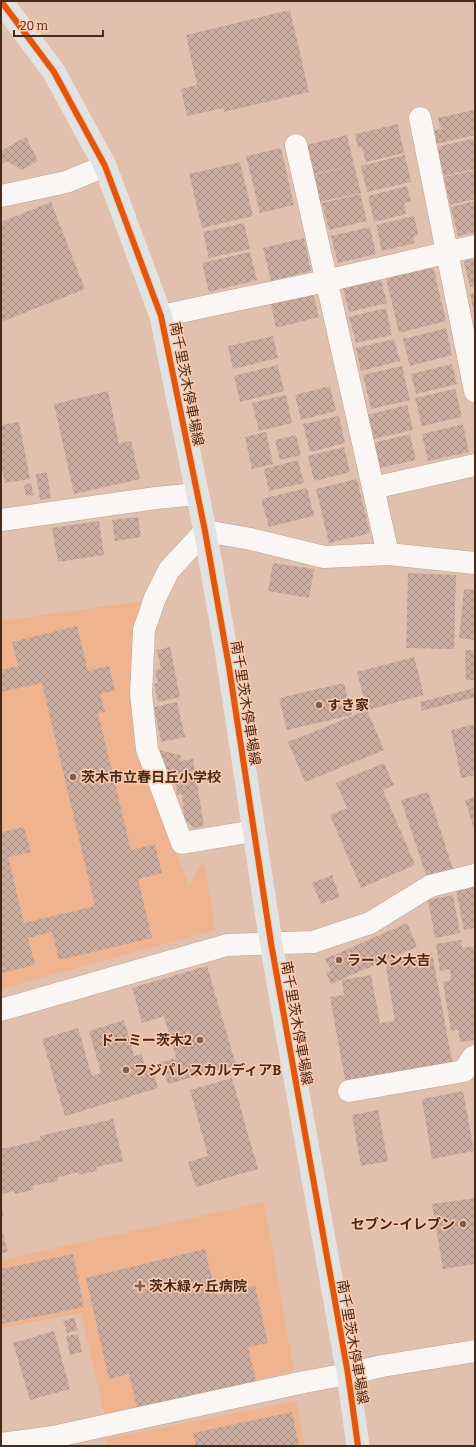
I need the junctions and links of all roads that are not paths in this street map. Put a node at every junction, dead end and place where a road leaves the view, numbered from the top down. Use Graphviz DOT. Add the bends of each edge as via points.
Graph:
graph roads {
  1 [pos="2,1"];
  2 [pos="420,118"];
  3 [pos="296,145"];
  4 [pos="105,166"];
  5 [pos="1,196"];
  6 [pos="475,246"];
  7 [pos="447,252"];
  8 [pos="326,281"];
  9 [pos="161,316"];
  10 [pos="475,391"];
  11 [pos="475,465"];
  12 [pos="373,488"];
  13 [pos="197,494"];
  14 [pos="1,520"];
  15 [pos="205,531"];
  16 [pos="388,554"];
  17 [pos="475,563"];
  18 [pos="254,831"];
  19 [pos="475,875"];
  20 [pos="271,943"];
  21 [pos="1,1010"];
  22 [pos="475,1056"];
  23 [pos="349,1091"];
  24 [pos="475,1351"];
  25 [pos="348,1374"];
  26 [pos="1,1444"];
  27 [pos="358,1446"];
  1 -- 4 [label="main road, 南千里茨木停車場線" via="54,72"];
  2 -- 7 [label="street"];
  3 -- 8 [label="street"];
  4 -- 5 [label="street" via="66,182"];
  4 -- 9 [label="main road, 南千里茨木停車場線"];
  6 -- 7 [label="street"];
  7 -- 8 [label="street"];
  7 -- 10 [label="street"];
  8 -- 9 [label="street"];
  8 -- 12 [label="street"];
  9 -- 13 [label="main road, 南千里茨木停車場線"];
  11 -- 12 [label="street"];
  12 -- 16 [label="street"];
  13 -- 14 [label="street"];
  13 -- 15 [label="main road, 南千里茨木停車場線"];
  15 -- 16 [label="street" via="324,557"];
  15 -- 18 [label="main road, 南千里茨木停車場線"];
  15 -- 18 [label="street" via="170,570 155,598 144,630 140,694 147,749 182,843"];
  16 -- 17 [label="street"];
  18 -- 20 [label="main road, 南千里茨木停車場線"];
  19 -- 20 [label="street" via="430,886 370,923 343,933 313,942"];
  20 -- 21 [label="street" via="227,945"];
  20 -- 25 [label="main road, 南千里茨木停車場線"];
  22 -- 23 [label="street" via="464,1071"];
  24 -- 25 [label="street"];
  25 -- 26 [label="street" via="296,1383 53,1437"];
  25 -- 27 [label="main road, 南千里茨木停車場線"];
}
